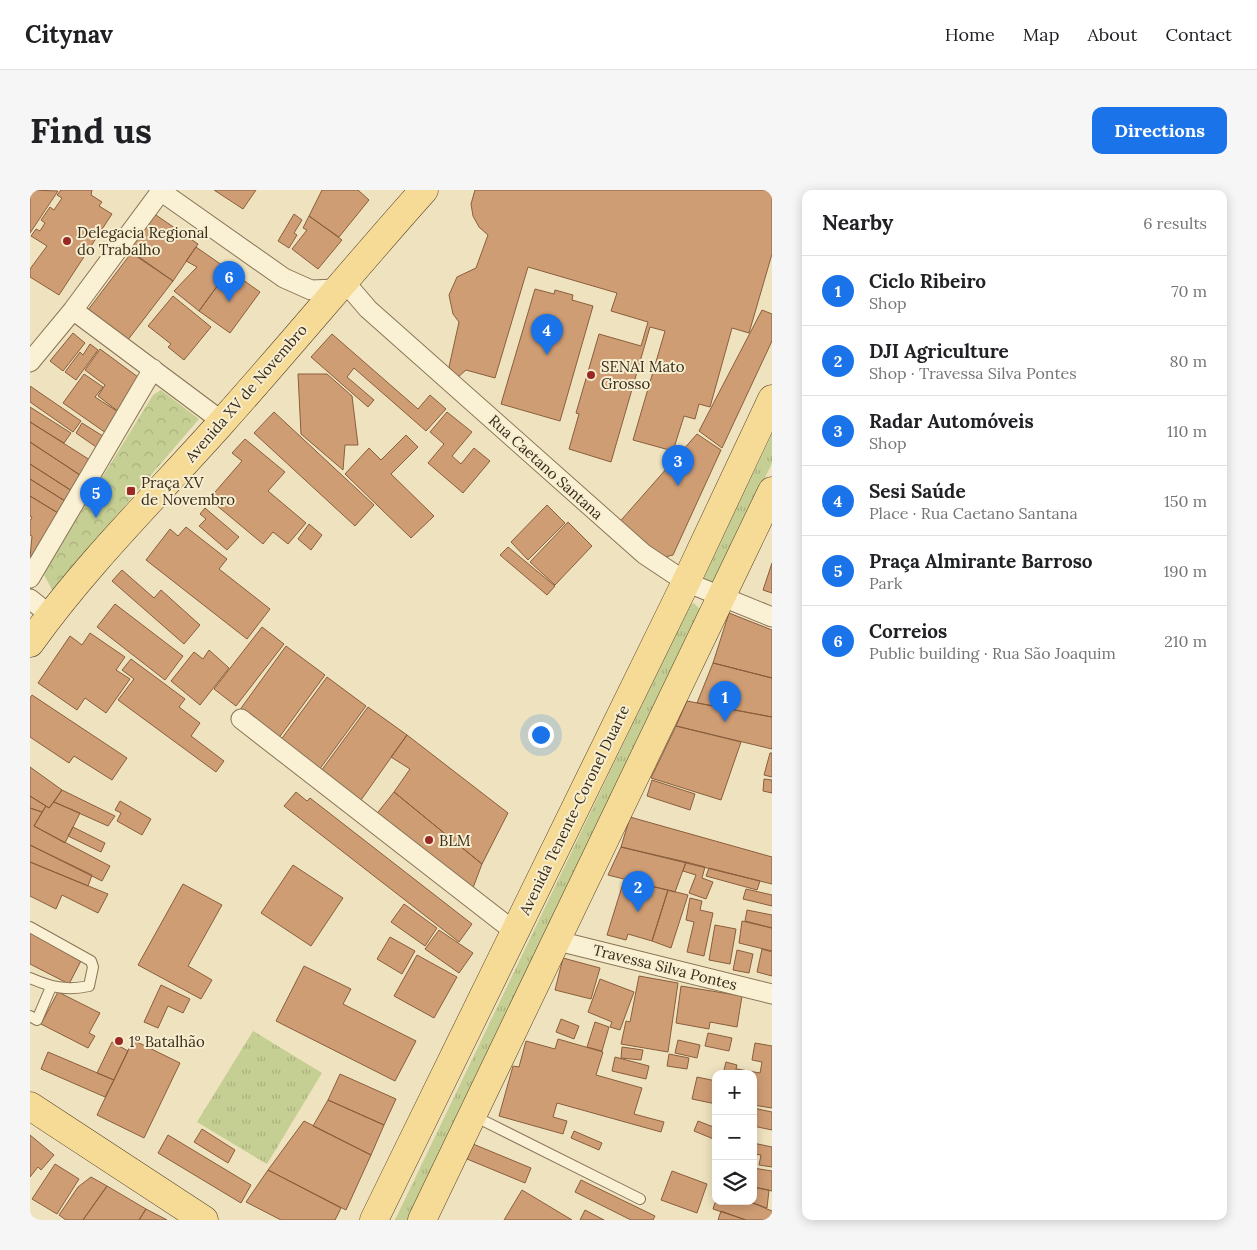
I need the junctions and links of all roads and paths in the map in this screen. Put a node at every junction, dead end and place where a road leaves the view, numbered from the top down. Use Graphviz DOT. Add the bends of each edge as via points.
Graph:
graph roads {
  1 [pos="424,190"];
  2 [pos="160,191"];
  3 [pos="340,285"];
  4 [pos="73,310"];
  5 [pos="30,362"];
  6 [pos="153,369"];
  7 [pos="772,399"];
  8 [pos="223,422"];
  9 [pos="772,492"];
  10 [pos="30,578"];
  11 [pos="686,582"];
  12 [pos="722,597"];
  13 [pos="40,607"];
  14 [pos="772,616"];
  15 [pos="30,643"];
  16 [pos="241,719"];
  17 [pos="30,926"];
  18 [pos="515,932"];
  19 [pos="558,941"];
  20 [pos="30,978"];
  21 [pos="51,987"];
  22 [pos="772,994"];
  23 [pos="30,1016"];
  24 [pos="30,1106"];
  25 [pos="473,1116"];
  26 [pos="640,1199"];
  27 [pos="204,1220"];
  28 [pos="374,1220"];
  29 [pos="422,1220"];
  1 -- 3 [label="main road, Avenida XV de Novembro"];
  2 -- 3 [label="street" via="284,278 311,290"];
  2 -- 4 [label="street"];
  3 -- 8 [label="main road, Avenida XV de Novembro"];
  3 -- 11 [label="street, Rua Caetano Santana" via="644,554"];
  4 -- 5 [label="street"];
  4 -- 6 [label="street"];
  6 -- 8 [label="street"];
  6 -- 10 [label="street"];
  7 -- 11 [label="main road, Avenida Tenente-Coronel Duarte"];
  8 -- 13 [label="main road, Avenida XV de Novembro" via="149,501"];
  9 -- 12 [label="main road"];
  11 -- 12 [label="street, Rua Caetano Santana"];
  11 -- 18 [label="main road, Avenida Tenente-Coronel Duarte"];
  12 -- 14 [label="street, Rua Caetano Santana"];
  12 -- 19 [label="main road"];
  13 -- 15 [label="main road, Avenida XV de Novembro"];
  16 -- 18 [label="street"];
  17 -- 21 [label="lane" via="91,961 93,968 88,986 71,990"];
  18 -- 28 [label="main road, Avenida Tenente-Coronel Duarte"];
  19 -- 22 [label="street, Travessa Silva Pontes"];
  19 -- 25 [label="main road"];
  20 -- 21 [label="lane"];
  21 -- 23 [label="lane" via="37,1020"];
  24 -- 27 [label="main road"];
  25 -- 26 [label="lane"];
  25 -- 29 [label="main road"];
}
